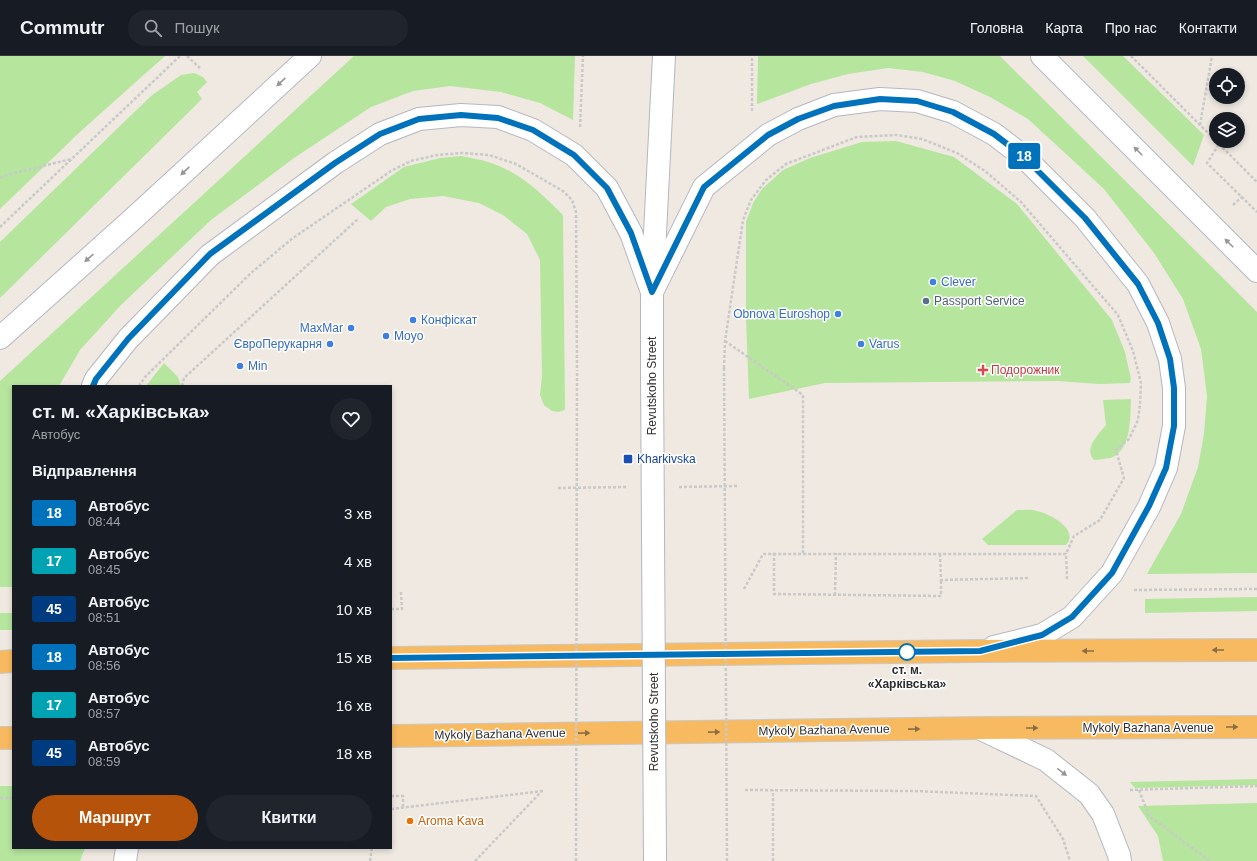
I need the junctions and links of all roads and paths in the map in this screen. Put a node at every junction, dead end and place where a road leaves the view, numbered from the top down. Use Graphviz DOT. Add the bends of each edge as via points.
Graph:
graph roads {
  1 [pos="180,56"];
  2 [pos="187,56"];
  3 [pos="310,56"];
  4 [pos="584,56"];
  5 [pos="664,56"];
  6 [pos="752,56"];
  7 [pos="1042,56"];
  8 [pos="1131,56"];
  9 [pos="1212,56"];
  10 [pos="200,68"];
  11 [pos="752,111"];
  12 [pos="581,124"];
  13 [pos="1200,124"];
  14 [pos="1209,134"];
  15 [pos="1216,148"];
  16 [pos="1223,148"];
  17 [pos="72,159"];
  18 [pos="0,178"];
  19 [pos="1257,182"];
  20 [pos="1242,197"];
  21 [pos="1233,205"];
  22 [pos="1257,212"];
  23 [pos="358,219"];
  24 [pos="0,227"];
  25 [pos="1257,271"];
  26 [pos="652,292"];
  27 [pos="0,338"];
  28 [pos="725,341"];
  29 [pos="93,385"];
  30 [pos="140,385"];
  31 [pos="182,385"];
  32 [pos="774,553"];
  33 [pos="803,553"];
  34 [pos="836,554"];
  35 [pos="940,554"];
  36 [pos="1066,554"];
  37 [pos="1030,578"];
  38 [pos="941,580"];
  39 [pos="1103,584"];
  40 [pos="744,589"];
  41 [pos="1257,589"];
  42 [pos="401,592"];
  43 [pos="835,595"];
  44 [pos="392,609"];
  45 [pos="1257,650"];
  46 [pos="980,651"];
  47 [pos="392,658"];
  48 [pos="0,662"];
  49 [pos="12,662"];
  50 [pos="1257,727"];
  51 [pos="978,728"];
  52 [pos="392,736"];
  53 [pos="0,738"];
  54 [pos="12,738"];
  55 [pos="1257,786"];
  56 [pos="745,790"];
  57 [pos="773,790"];
  58 [pos="1130,790"];
  59 [pos="1139,790"];
  60 [pos="392,796"];
  61 [pos="0,798"];
  62 [pos="12,798"];
  63 [pos="403,808"];
  64 [pos="392,809"];
  65 [pos="127,849"];
  66 [pos="372,849"];
  67 [pos="125,861"];
  68 [pos="370,861"];
  69 [pos="475,861"];
  70 [pos="576,861"];
  71 [pos="655,861"];
  72 [pos="727,861"];
  73 [pos="773,861"];
  74 [pos="1070,861"];
  75 [pos="1120,861"];
  76 [pos="1210,861"];
  1 -- 17 [label="path"];
  2 -- 10 [label="path"];
  3 -- 27 [label="street, one-way"];
  4 -- 12 [label="path"];
  5 -- 26 [label="street, Revutskoho Street"];
  6 -- 11 [label="path"];
  25 -- 7 [label="street, one-way"];
  8 -- 13 [label="path"];
  9 -- 13 [label="path"];
  13 -- 14 [label="path"];
  15 -- 20 [label="path" via="1207,163"];
  16 -- 19 [label="path"];
  17 -- 18 [label="path"];
  17 -- 24 [label="path"];
  20 -- 21 [label="path"];
  20 -- 22 [label="path"];
  23 -- 31 [label="path" via="184,378"];
  26 -- 29 [label="street" via="631,233 607,188 574,155 533,130 498,118 461,115 419,119 380,134 335,163 210,254 128,339"];
  26 -- 39 [label="street" via="704,187 768,135 798,119 834,106 880,99 917,101 953,112 994,134 1024,157 1085,218 1138,284 1158,323 1170,359 1174,388 1174,426 1166,468 1149,506 1112,573"];
  26 -- 71 [label="street, Revutskoho Street, bridge"];
  28 -- 33 [label="path" via="803,395"];
  28 -- 36 [label="path" via="743,220 751,200 766,180 786,164 857,137 896,135 922,139 957,153 985,171 1021,202 1118,315 1134,351 1141,382 1138,420 1129,439 1116,450 1124,478 1100,520 1074,536"];
  28 -- 72 [label="path, bridge"];
  30 -- 70 [label="path, bridge" via="251,273 293,238 391,170 411,161 462,153 489,155 516,164 563,191 572,200 576,212 577,370"];
  32 -- 33 [label="path"];
  32 -- 40 [label="path" via="763,554"];
  32 -- 43 [label="path" via="774,594"];
  33 -- 34 [label="path"];
  34 -- 35 [label="path"];
  34 -- 43 [label="path"];
  35 -- 36 [label="path"];
  35 -- 38 [label="path"];
  36 -- 39 [label="path" via="1067,578"];
  37 -- 38 [label="path"];
  38 -- 43 [label="path" via="940,596"];
  39 -- 41 [label="path" via="1134,590"];
  39 -- 46 [label="street" via="1072,617 1042,635"];
  42 -- 44 [label="path" via="402,609"];
  45 -- 46 [label="highway, one-way"];
  46 -- 47 [label="highway"];
  48 -- 49 [label="highway"];
  51 -- 50 [label="highway, Mykoly Bazhana Avenue, one-way"];
  52 -- 51 [label="highway, Mykoly Bazhana Avenue, one-way"];
  51 -- 75 [label="street, one-way" via="1046,760 1089,794 1103,814"];
  53 -- 54 [label="highway"];
  55 -- 59 [label="path"];
  56 -- 57 [label="path"];
  57 -- 73 [label="path"];
  57 -- 74 [label="path" via="914,791 1036,796 1063,839"];
  58 -- 59 [label="path"];
  59 -- 76 [label="path" via="1149,816"];
  60 -- 63 [label="path" via="403,796"];
  61 -- 62 [label="path"];
  63 -- 64 [label="path"];
  63 -- 69 [label="path" via="543,791"];
  65 -- 67 [label="street"];
  66 -- 68 [label="path"];
}
